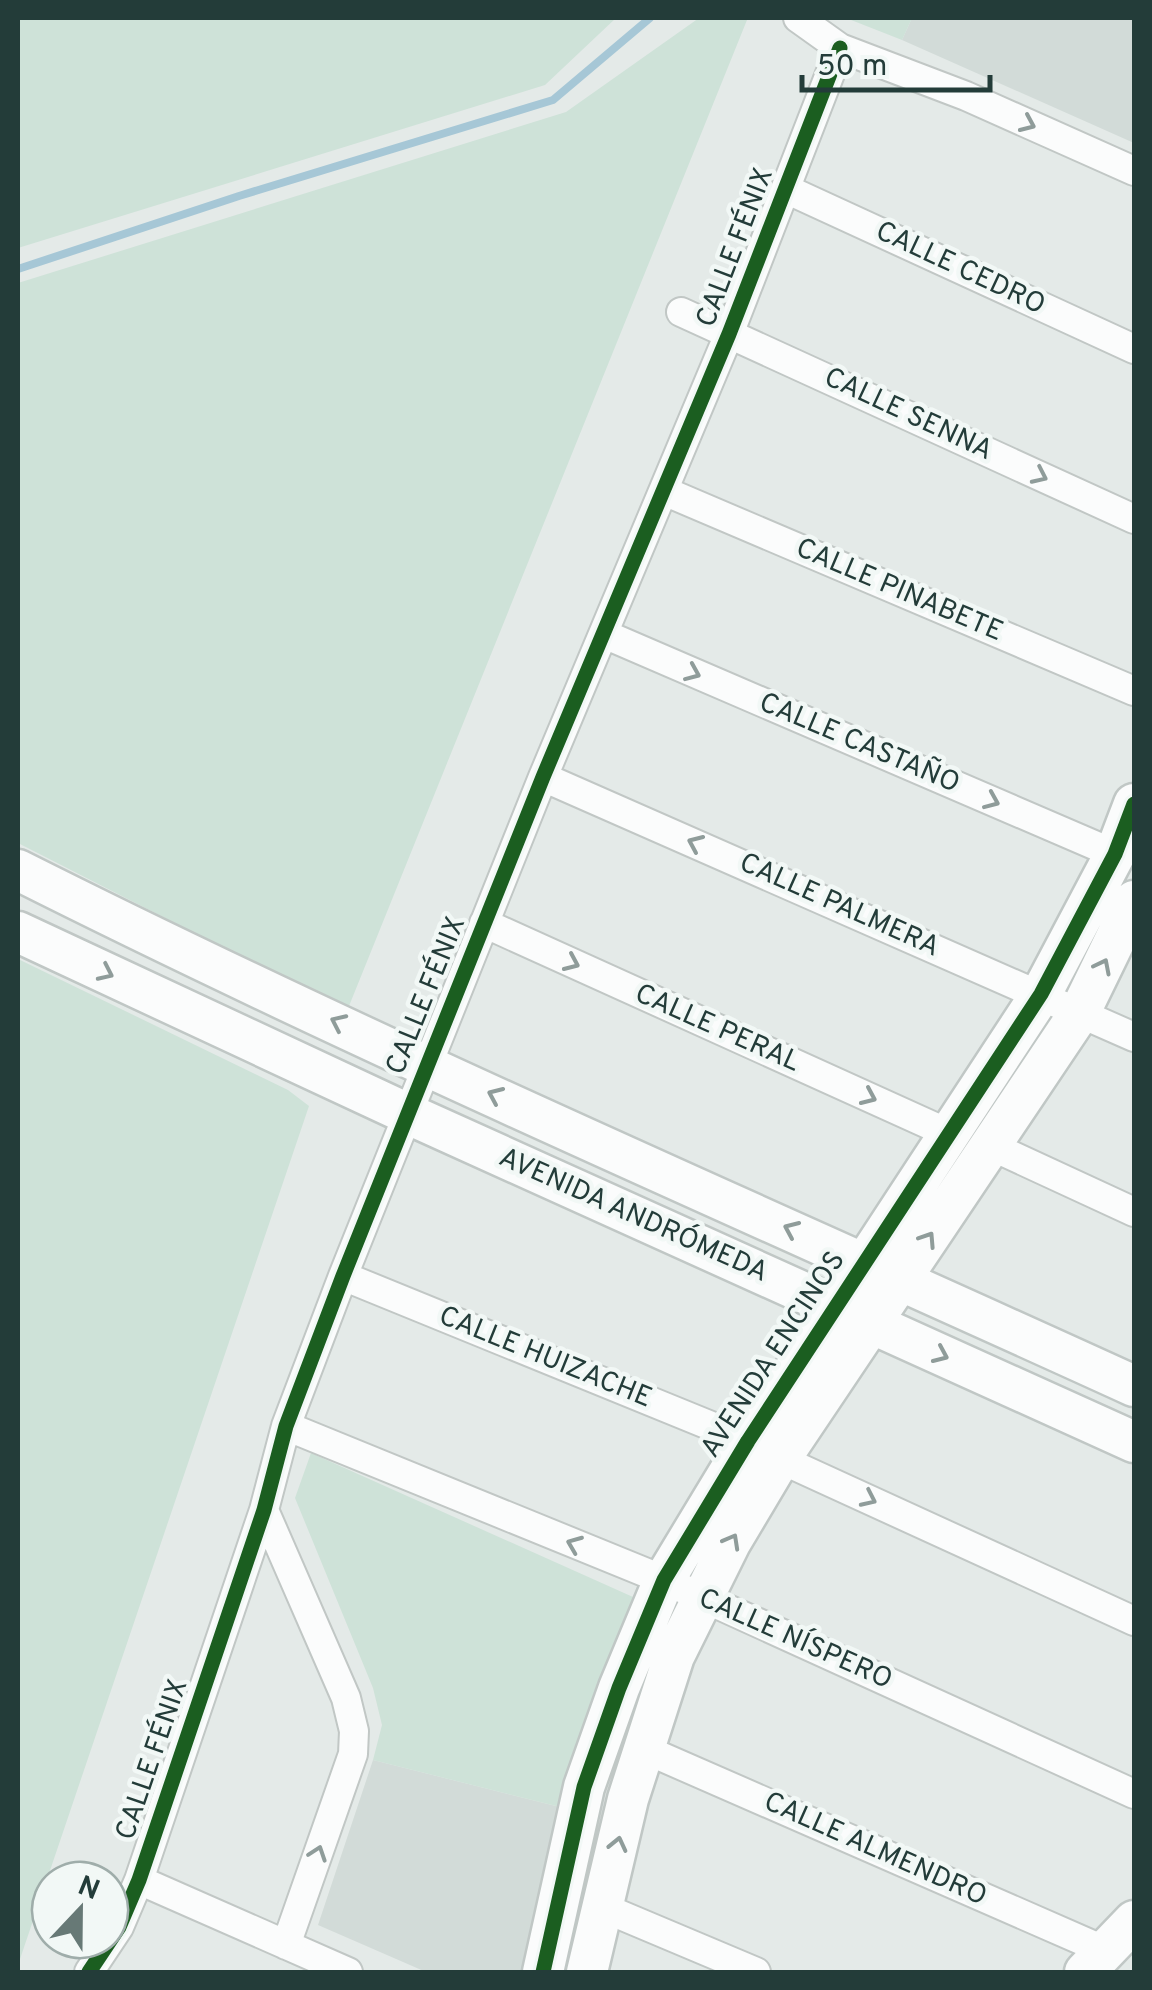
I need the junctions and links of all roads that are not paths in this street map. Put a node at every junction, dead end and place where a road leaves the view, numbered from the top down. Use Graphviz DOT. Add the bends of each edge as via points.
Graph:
graph roads {
  1 [pos="798,18"];
  2 [pos="840,48"];
  3 [pos="1134,172"];
  4 [pos="786,189"];
  5 [pos="680,312"];
  6 [pos="729,334"];
  7 [pos="1134,349"];
  8 [pos="664,491"];
  9 [pos="1134,519"];
  10 [pos="604,634"];
  11 [pos="1134,691"];
  12 [pos="543,777"];
  13 [pos="1134,804"];
  14 [pos="1114,854"];
  15 [pos="18,870"];
  16 [pos="1134,901"];
  17 [pos="484,923"];
  18 [pos="18,932"];
  19 [pos="1041,994"];
  20 [pos="1080,1012"];
  21 [pos="1134,1037"];
  22 [pos="426,1064"];
  23 [pos="406,1113"];
  24 [pos="950,1134"];
  25 [pos="990,1146"];
  26 [pos="1134,1212"];
  27 [pos="864,1262"];
  28 [pos="343,1276"];
  29 [pos="902,1280"];
  30 [pos="854,1316"];
  31 [pos="1134,1386"];
  32 [pos="286,1426"];
  33 [pos="1134,1442"];
  34 [pos="764,1450"];
  35 [pos="264,1510"];
  36 [pos="664,1580"];
  37 [pos="703,1598"];
  38 [pos="1134,1621"];
  39 [pos="644,1749"];
  40 [pos="1134,1794"];
  41 [pos="140,1880"];
  42 [pos="604,1908"];
  43 [pos="1134,1921"];
  44 [pos="286,1945"];
  45 [pos="1096,1962"];
  46 [pos="89,1972"];
  47 [pos="348,1972"];
  48 [pos="543,1972"];
  49 [pos="587,1972"];
  50 [pos="756,1972"];
  1 -- 2 [label="street"];
  2 -- 3 [label="street, one-way"];
  2 -- 4 [label="street, CALLE FÉNIX"];
  4 -- 6 [label="street, CALLE FÉNIX"];
  4 -- 7 [label="street, CALLE CEDRO"];
  5 -- 6 [label="street, CALLE SENNA"];
  6 -- 8 [label="street, CALLE FÉNIX"];
  6 -- 9 [label="street, CALLE SENNA, one-way"];
  8 -- 10 [label="street, CALLE FÉNIX"];
  8 -- 11 [label="street, CALLE PINABETE"];
  10 -- 12 [label="street, CALLE FÉNIX"];
  10 -- 14 [label="street, CALLE CASTAÑO, one-way"];
  12 -- 17 [label="street, CALLE FÉNIX"];
  19 -- 12 [label="street, CALLE PALMERA, one-way"];
  13 -- 14 [label="street, AVENIDA ENCINOS"];
  14 -- 19 [label="street, AVENIDA ENCINOS"];
  22 -- 15 [label="street, AVENIDA ANDRÓMEDA, one-way"];
  20 -- 16 [label="street, AVENIDA ENCINOS, one-way"];
  17 -- 22 [label="street, CALLE FÉNIX"];
  17 -- 24 [label="street, CALLE PERAL, one-way"];
  18 -- 23 [label="street, AVENIDA ANDRÓMEDA, one-way"];
  19 -- 20 [label="street, CALLE PALMERA"];
  19 -- 24 [label="street, AVENIDA ENCINOS"];
  20 -- 21 [label="street, CALLE PALMERA"];
  20 -- 25 [label="street, AVENIDA ENCINOS"];
  22 -- 23 [label="street, CALLE FÉNIX"];
  27 -- 22 [label="street, AVENIDA ANDRÓMEDA, one-way"];
  23 -- 28 [label="street, CALLE FÉNIX"];
  23 -- 30 [label="street, AVENIDA ANDRÓMEDA"];
  24 -- 27 [label="street, AVENIDA ENCINOS"];
  25 -- 26 [label="street"];
  29 -- 25 [label="street, AVENIDA ENCINOS, one-way"];
  27 -- 29 [label="street, AVENIDA ANDRÓMEDA"];
  27 -- 30 [label="street, AVENIDA ENCINOS"];
  28 -- 32 [label="street, CALLE FÉNIX"];
  28 -- 34 [label="street, CALLE HUIZACHE"];
  29 -- 30 [label="street, AVENIDA ENCINOS"];
  29 -- 31 [label="street, AVENIDA ANDRÓMEDA"];
  30 -- 33 [label="street, AVENIDA ANDRÓMEDA, one-way"];
  30 -- 34 [label="street, AVENIDA ENCINOS"];
  32 -- 35 [label="street, CALLE FÉNIX"];
  36 -- 32 [label="street, CALLE NÍSPERO, one-way"];
  34 -- 36 [label="street, AVENIDA ENCINOS"];
  37 -- 34 [label="street, AVENIDA ENCINOS, one-way"];
  34 -- 38 [label="street, CALLE HUIZACHE, one-way"];
  35 -- 41 [label="street, CALLE FÉNIX"];
  44 -- 35 [label="street, one-way" via="353,1754 354,1731 346,1698"];
  36 -- 37 [label="street, CALLE NÍSPERO"];
  36 -- 48 [label="street, AVENIDA ENCINOS" via="584,1787"];
  37 -- 39 [label="street, AVENIDA ENCINOS" via="674,1656"];
  37 -- 40 [label="street, CALLE NÍSPERO"];
  42 -- 39 [label="street, AVENIDA ENCINOS, one-way"];
  39 -- 45 [label="street, CALLE ALMENDRO"];
  41 -- 44 [label="street"];
  41 -- 46 [label="street, CALLE FÉNIX"];
  42 -- 49 [label="street, AVENIDA ENCINOS"];
  42 -- 50 [label="street"];
  43 -- 45 [label="street"];
  44 -- 47 [label="street"];
}
